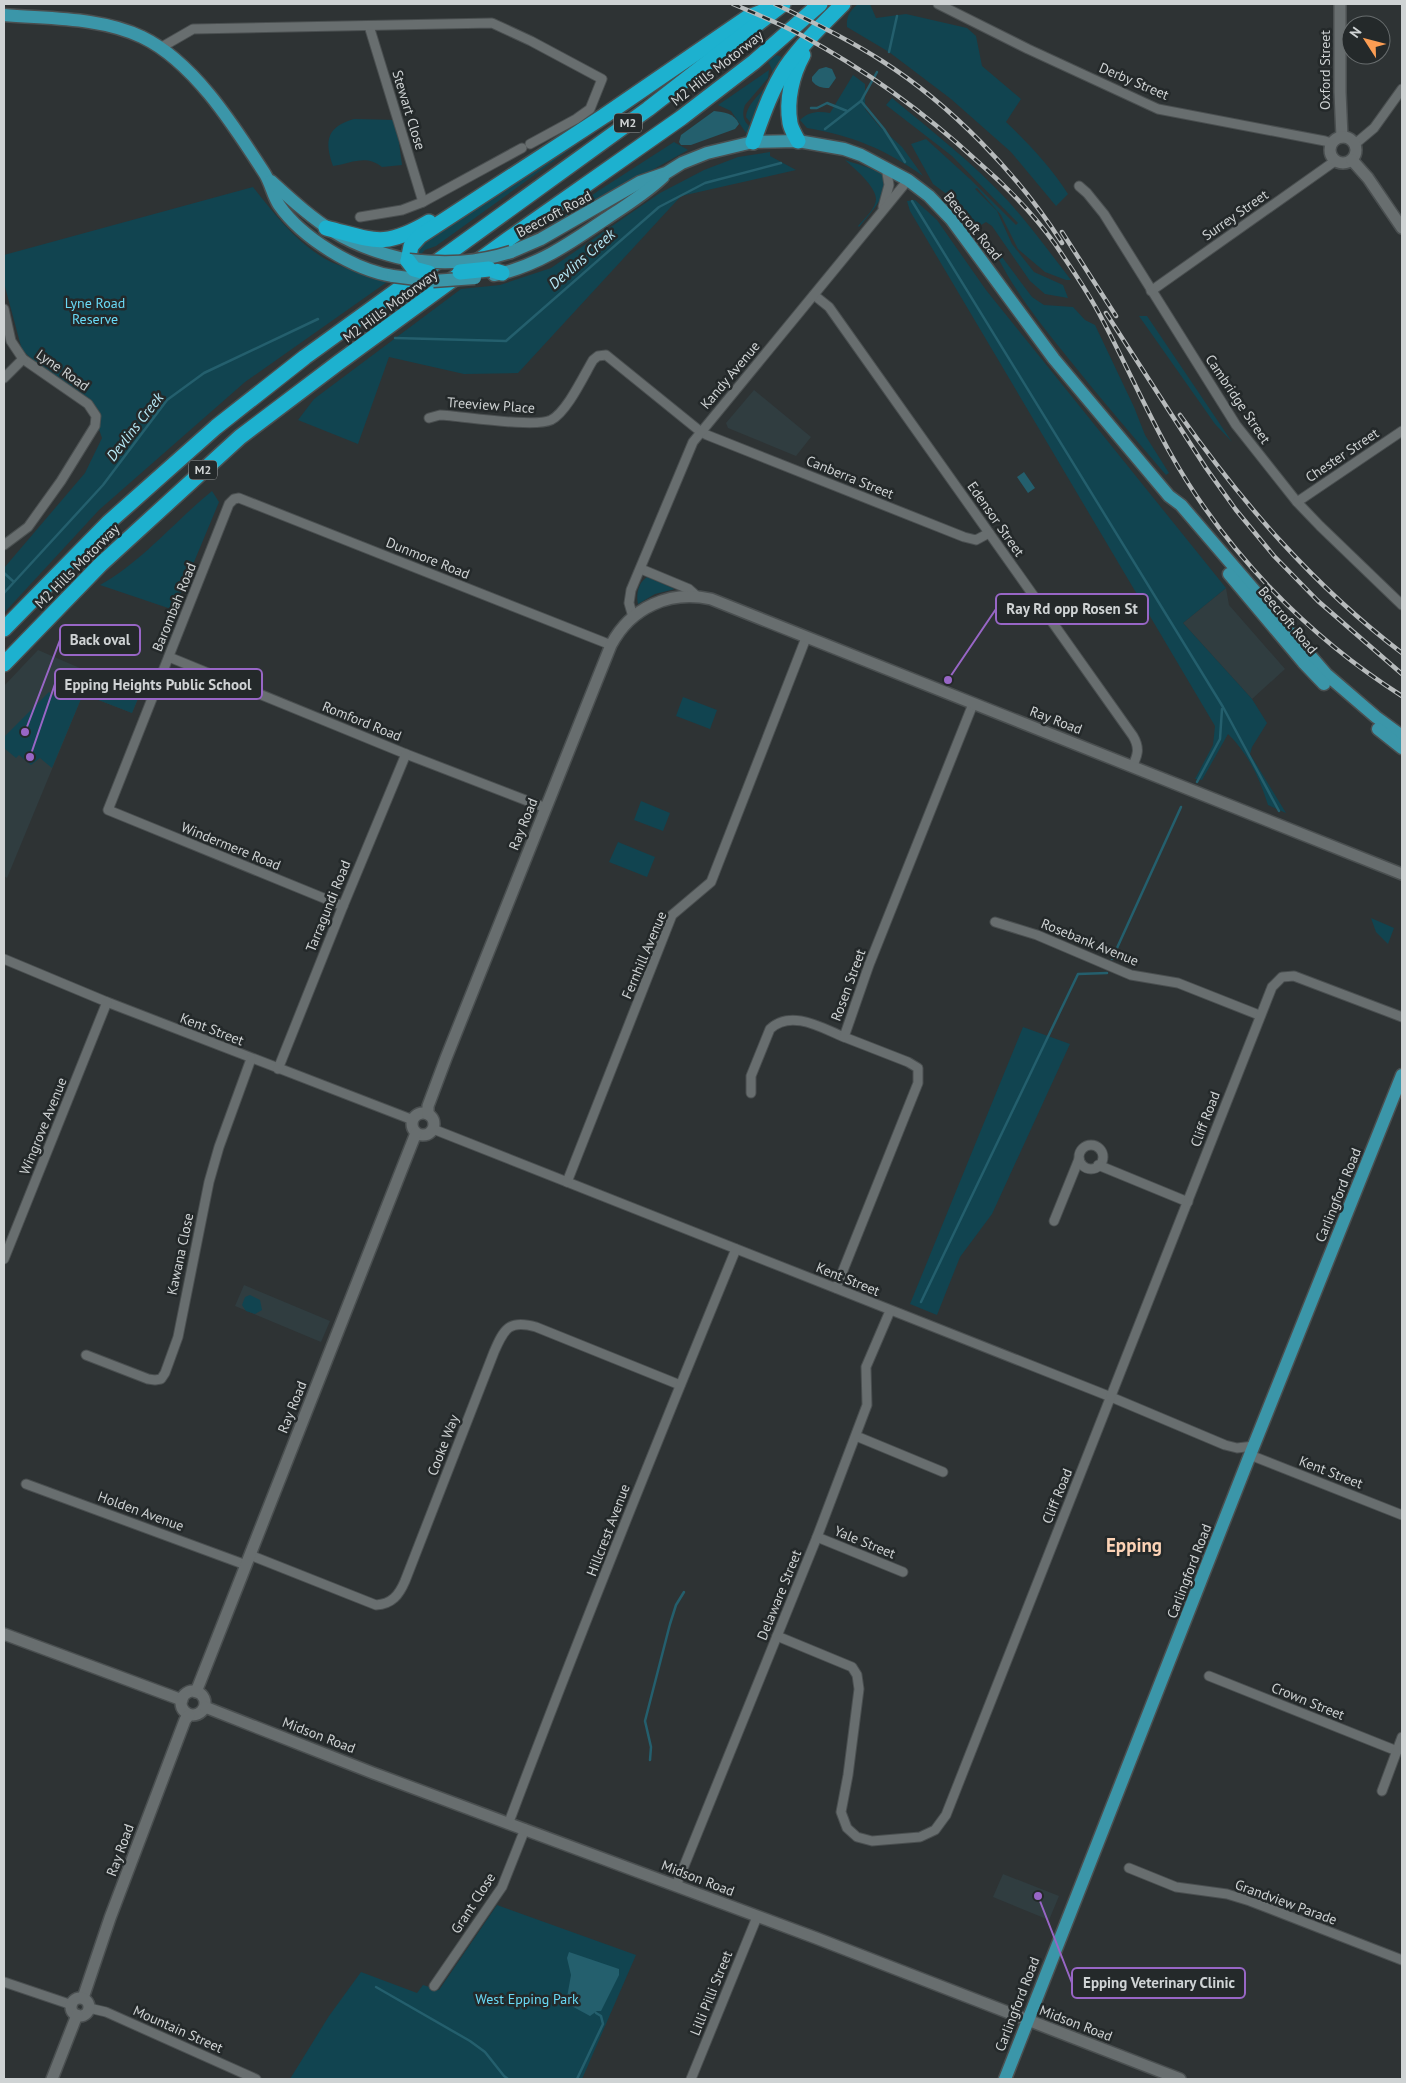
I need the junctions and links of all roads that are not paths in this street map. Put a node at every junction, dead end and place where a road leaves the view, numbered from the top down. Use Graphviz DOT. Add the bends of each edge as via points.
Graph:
graph roads {
  1 [pos="783,4"];
  2 [pos="820,4"];
  3 [pos="843,4"];
  4 [pos="938,4"];
  5 [pos="1340,4"];
  6 [pos="4,15"];
  7 [pos="369,26"];
  8 [pos="813,33"];
  9 [pos="160,48"];
  10 [pos="1402,89"];
  11 [pos="1342,137"];
  12 [pos="798,141"];
  13 [pos="753,142"];
  14 [pos="1332,144"];
  15 [pos="1355,144"];
  16 [pos="1352,160"];
  17 [pos="1335,161"];
  18 [pos="886,167"];
  19 [pos="515,172"];
  20 [pos="666,173"];
  21 [pos="266,176"];
  22 [pos="908,180"];
  23 [pos="1079,186"];
  24 [pos="424,202"];
  25 [pos="878,216"];
  26 [pos="360,217"];
  27 [pos="326,228"];
  28 [pos="1402,228"];
  29 [pos="408,261"];
  30 [pos="495,271"];
  31 [pos="1151,291"];
  32 [pos="814,295"];
  33 [pos="4,309"];
  34 [pos="23,359"];
  35 [pos="4,378"];
  36 [pos="430,418"];
  37 [pos="1402,431"];
  38 [pos="701,432"];
  39 [pos="1169,496"];
  40 [pos="234,499"];
  41 [pos="1297,502"];
  42 [pos="989,533"];
  43 [pos="4,545"];
  44 [pos="641,569"];
  45 [pos="698,597"];
  46 [pos="1402,604"];
  47 [pos="633,617"];
  48 [pos="4,628"];
  49 [pos="806,638"];
  50 [pos="611,645"];
  51 [pos="169,657"];
  52 [pos="4,664"];
  53 [pos="973,704"];
  54 [pos="1402,736"];
  55 [pos="1402,748"];
  56 [pos="406,754"];
  57 [pos="1132,766"];
  58 [pos="546,808"];
  59 [pos="108,810"];
  60 [pos="1402,874"];
  61 [pos="342,906"];
  62 [pos="995,922"];
  63 [pos="4,959"];
  64 [pos="107,1002"];
  65 [pos="1259,1015"];
  66 [pos="1402,1017"];
  67 [pos="844,1037"];
  68 [pos="252,1058"];
  69 [pos="278,1069"];
  70 [pos="1402,1075"];
  71 [pos="751,1093"];
  72 [pos="428,1114"];
  73 [pos="413,1120"];
  74 [pos="433,1129"];
  75 [pos="416,1133"];
  76 [pos="1079,1159"];
  77 [pos="1098,1166"];
  78 [pos="567,1182"];
  79 [pos="1188,1202"];
  80 [pos="1054,1221"];
  81 [pos="736,1249"];
  82 [pos="4,1259"];
  83 [pos="836,1288"];
  84 [pos="890,1311"];
  85 [pos="86,1355"];
  86 [pos="680,1385"];
  87 [pos="1111,1397"];
  88 [pos="856,1436"];
  89 [pos="1252,1451"];
  90 [pos="943,1472"];
  91 [pos="26,1484"];
  92 [pos="1402,1515"];
  93 [pos="817,1536"];
  94 [pos="248,1560"];
  95 [pos="903,1572"];
  96 [pos="4,1634"];
  97 [pos="777,1636"];
  98 [pos="1209,1676"];
  99 [pos="196,1692"];
  100 [pos="182,1700"];
  101 [pos="204,1707"];
  102 [pos="189,1715"];
  103 [pos="1402,1737"];
  104 [pos="1397,1751"];
  105 [pos="1382,1791"];
  106 [pos="509,1822"];
  107 [pos="525,1829"];
  108 [pos="1129,1868"];
  109 [pos="676,1886"];
  110 [pos="757,1917"];
  111 [pos="1402,1960"];
  112 [pos="4,1982"];
  113 [pos="434,1986"];
  114 [pos="86,2003"];
  115 [pos="74,2010"];
  116 [pos="1027,2020"];
  117 [pos="1162,2076"];
  118 [pos="52,2079"];
  119 [pos="256,2079"];
  120 [pos="691,2079"];
  121 [pos="1005,2079"];
  122 [pos="1180,2079"];
  1 -- 19 [label="highway, M2" via="748,18"];
  1 -- 48 [label="highway, M2 Hills Motorway / M2" via="648,109 305,357 216,427 95,535"];
  2 -- 52 [label="highway, M2 Hills Motorway / M2" via="754,62 681,118 507,240 240,437 100,564"];
  3 -- 8 [label="highway"];
  4 -- 14 [label="street, Derby Street" via="1158,109"];
  5 -- 11 [label="street, Oxford Street"];
  6 -- 9 [label="main road, Beecroft Road" via="111,26 131,32"];
  7 -- 9 [label="street" via="193,29"];
  7 -- 24 [label="street, Stewart Close"];
  7 -- 24 [label="street" via="492,23 602,79 590,109 576,119"];
  8 -- 12 [label="highway" via="796,67 792,84 790,125"];
  8 -- 13 [label="highway" via="786,68 768,102"];
  9 -- 21 [label="main road, Beecroft Road" via="186,67 202,85"];
  10 -- 15 [label="street" via="1374,128"];
  11 -- 14 [label="street"];
  11 -- 15 [label="street" via="1350,138"];
  12 -- 13 [label="main road, Beecroft Road"];
  12 -- 18 [label="main road, Beecroft Road" via="844,149"];
  13 -- 20 [label="main road, Beecroft Road" via="707,153"];
  14 -- 17 [label="street" via="1330,151"];
  15 -- 16 [label="street"];
  16 -- 17 [label="street" via="1342,164"];
  16 -- 28 [label="street"];
  17 -- 31 [label="street, Surrey Street"];
  18 -- 22 [label="main road, Beecroft Road"];
  18 -- 25 [label="street" via="889,185"];
  19 -- 27 [label="highway, M2" via="395,239 376,240"];
  19 -- 29 [label="highway, M2" via="420,236 411,246"];
  20 -- 29 [label="main road, Beecroft Road, bridge" via="640,182 541,240 511,252 471,262"];
  20 -- 30 [label="main road, Beecroft Road" via="647,192 559,250 534,263"];
  21 -- 27 [label="main road, Beecroft Road" via="308,216"];
  21 -- 30 [label="main road, Beecroft Road, bridge" via="279,205 300,228 340,256 370,270 434,281 476,278"];
  22 -- 25 [label="street, Kandy Avenue"];
  22 -- 39 [label="main road, Beecroft Road" via="951,219 1054,359"];
  23 -- 31 [label="street, Cambridge Street" via="1104,214"];
  24 -- 26 [label="street" via="402,210"];
  25 -- 32 [label="street, Kandy Avenue"];
  27 -- 29 [label="main road, Beecroft Road" via="363,248"];
  29 -- 30 [label="highway, bridge" via="414,269 429,272"];
  31 -- 41 [label="street, Cambridge Street" via="1236,424"];
  32 -- 38 [label="street, Kandy Avenue"];
  32 -- 42 [label="street, Edensor Street" via="829,307"];
  33 -- 34 [label="street, Lyne Road" via="11,341"];
  34 -- 35 [label="street"];
  34 -- 43 [label="street, Lyne Road" via="88,404 96,416 95,426 61,482 28,526"];
  36 -- 38 [label="street, Treeview Place" via="440,415 536,423 552,419 561,411 593,360 602,355 611,358"];
  37 -- 41 [label="street, Chester Street"];
  38 -- 42 [label="street, Canberra Street" via="964,537 976,540"];
  38 -- 44 [label="street, Kandy Avenue" via="692,442"];
  39 -- 54 [label="main road, Beecroft Road" via="1181,505 1326,674"];
  39 -- 55 [label="main road, Beecroft Road" via="1176,512 1303,662 1338,696"];
  40 -- 50 [label="street, Dunmore Road" via="239,498"];
  40 -- 51 [label="street, Barombah Road" via="229,504"];
  41 -- 46 [label="street, Cambridge Street"];
  42 -- 57 [label="street, Edensor Street" via="1134,736 1138,755"];
  44 -- 45 [label="street, Ray Road" via="689,589"];
  44 -- 47 [label="street, Kandy Avenue" via="630,597"];
  45 -- 47 [label="street, Ray Road" via="661,600"];
  45 -- 49 [label="street, Ray Road"];
  47 -- 50 [label="street, Ray Road"];
  49 -- 53 [label="street, Ray Road"];
  49 -- 78 [label="street, Fernhill Avenue" via="711,882 672,915"];
  50 -- 58 [label="street, Ray Road"];
  51 -- 56 [label="street, Romford Road"];
  51 -- 59 [label="street, Barombah Road"];
  53 -- 57 [label="street, Ray Road"];
  53 -- 67 [label="street, Rosen Street" via="869,965"];
  56 -- 58 [label="street, Romford Road"];
  56 -- 61 [label="street, Tarragundi Road"];
  57 -- 60 [label="street, Ray Road"];
  58 -- 72 [label="street, Ray Road" via="446,1058"];
  59 -- 61 [label="street, Windermere Road"];
  61 -- 69 [label="street, Tarragundi Road"];
  62 -- 65 [label="street, Rosebank Avenue" via="1037,935 1131,975 1178,983"];
  63 -- 64 [label="street, Kent Street"];
  64 -- 68 [label="street, Kent Street"];
  64 -- 82 [label="street, Wingrove Avenue"];
  65 -- 66 [label="street, Cliff Road" via="1272,987 1282,977 1288,976"];
  65 -- 79 [label="street, Cliff Road"];
  67 -- 71 [label="street" via="799,1020 774,1025 751,1076"];
  67 -- 83 [label="street, Rosen Street" via="908,1062 918,1068 920,1076"];
  68 -- 69 [label="street, Kent Street"];
  68 -- 85 [label="street, Kawana Close" via="209,1182 178,1336 165,1372 161,1379 148,1379"];
  69 -- 73 [label="street, Kent Street"];
  70 -- 89 [label="main road, Carlingford Road"];
  72 -- 73 [label="street" via="421,1114"];
  72 -- 74 [label="street" via="434,1122"];
  73 -- 75 [label="street"];
  74 -- 75 [label="street" via="426,1135"];
  74 -- 78 [label="street, Kent Street"];
  75 -- 94 [label="street, Ray Road"];
  76 -- 77 [label="street" via="1085,1167"];
  76 -- 77 [label="street" via="1083,1147 1094,1145 1102,1153"];
  76 -- 80 [label="street"];
  77 -- 79 [label="street"];
  78 -- 81 [label="street, Kent Street"];
  79 -- 87 [label="street, Cliff Road"];
  81 -- 83 [label="street, Kent Street"];
  81 -- 86 [label="street, Hillcrest Avenue"];
  83 -- 84 [label="street, Kent Street"];
  84 -- 87 [label="street, Kent Street"];
  84 -- 88 [label="street, Delaware Street" via="866,1368 867,1405"];
  86 -- 94 [label="street, Cooke Way" via="536,1327 512,1325 504,1331 494,1352 405,1581 393,1600 376,1605"];
  86 -- 106 [label="street, Hillcrest Avenue"];
  87 -- 89 [label="street, Kent Street" via="1226,1445"];
  87 -- 97 [label="street, Cliff Road" via="946,1815 935,1830 920,1837 872,1841 857,1837 847,1828 840,1812 859,1689 857,1675 852,1667"];
  88 -- 90 [label="street"];
  88 -- 93 [label="street, Delaware Street"];
  89 -- 92 [label="street, Kent Street"];
  89 -- 116 [label="main road, Carlingford Road"];
  91 -- 94 [label="street, Holden Avenue"];
  93 -- 95 [label="street, Yale Street"];
  93 -- 97 [label="street, Delaware Street"];
  94 -- 99 [label="street, Ray Road"];
  96 -- 100 [label="street"];
  97 -- 109 [label="street, Delaware Street"];
  98 -- 104 [label="street, Crown Street"];
  99 -- 100 [label="street" via="186,1694"];
  99 -- 101 [label="street" via="204,1699"];
  100 -- 102 [label="street" via="183,1710"];
  101 -- 102 [label="street" via="200,1713"];
  101 -- 106 [label="street, Midson Road"];
  102 -- 114 [label="street, Ray Road" via="148,1816"];
  103 -- 104 [label="street"];
  104 -- 105 [label="street"];
  106 -- 107 [label="street, Midson Road"];
  107 -- 109 [label="street, Midson Road"];
  107 -- 113 [label="street, Grant Close" via="502,1887"];
  108 -- 111 [label="street, Grandview Parade" via="1176,1887 1227,1894 1250,1901"];
  109 -- 110 [label="street, Midson Road"];
  110 -- 116 [label="street, Midson Road"];
  110 -- 120 [label="street, Lilli Pilli Street"];
  112 -- 115 [label="street"];
  114 -- 115 [label="street" via="74,2000"];
  114 -- 115 [label="street" via="85,2014"];
  114 -- 119 [label="street, Mountain Street"];
  115 -- 118 [label="street"];
  116 -- 117 [label="street, Midson Road"];
  116 -- 121 [label="main road, Carlingford Road"];
  117 -- 122 [label="street, Midson Road"];
}
